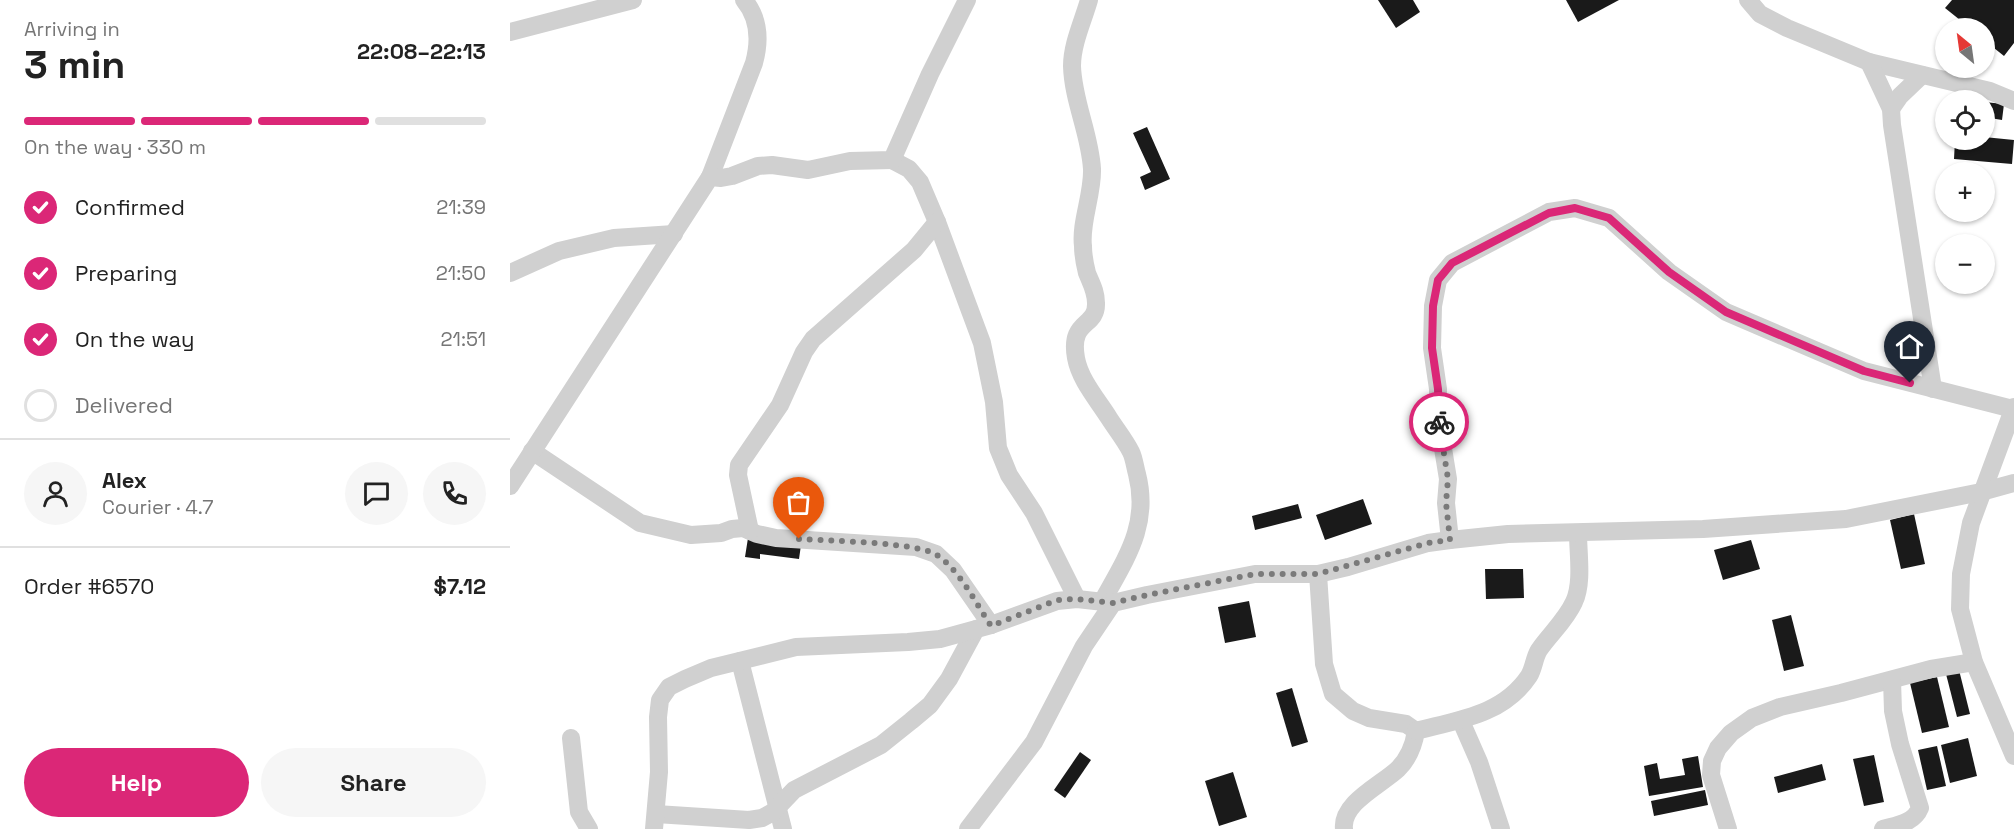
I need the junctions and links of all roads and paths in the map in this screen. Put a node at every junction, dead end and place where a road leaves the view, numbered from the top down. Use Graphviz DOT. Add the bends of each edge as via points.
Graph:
graph roads {
  1 [pos="633,0"];
  2 [pos="744,0"];
  3 [pos="967,0"];
  4 [pos="1089,0"];
  5 [pos="1748,0"];
  6 [pos="510,32"];
  7 [pos="1869,62"];
  8 [pos="1922,75"];
  9 [pos="2014,101"];
  10 [pos="1891,109"];
  11 [pos="892,160"];
  12 [pos="710,177"];
  13 [pos="937,222"];
  14 [pos="674,234"];
  15 [pos="510,273"];
  16 [pos="1932,389"];
  17 [pos="2014,408"];
  18 [pos="532,451"];
  19 [pos="2014,483"];
  20 [pos="510,486"];
  21 [pos="1981,492"];
  22 [pos="750,531"];
  23 [pos="1578,533"];
  24 [pos="1450,540"];
  25 [pos="1318,574"];
  26 [pos="1077,599"];
  27 [pos="1108,602"];
  28 [pos="983,627"];
  29 [pos="740,661"];
  30 [pos="1974,662"];
  31 [pos="1892,680"];
  32 [pos="1461,721"];
  33 [pos="1416,731"];
  34 [pos="571,738"];
  35 [pos="2014,756"];
  36 [pos="777,808"];
  37 [pos="655,821"];
  38 [pos="589,829"];
  39 [pos="783,829"];
  40 [pos="968,829"];
  41 [pos="1344,829"];
  42 [pos="1501,829"];
  43 [pos="1728,829"];
  44 [pos="1883,829"];
  1 -- 6 [label="street"];
  2 -- 12 [label="street" via="757,27 758,47"];
  3 -- 11 [label="street"];
  4 -- 27 [label="street" via="1072,65 1091,162 1082,243 1096,306 1095,314 1076,335 1076,362 1132,453 1142,492 1139,524"];
  5 -- 7 [label="street" via="1760,14"];
  7 -- 8 [label="street"];
  7 -- 10 [label="street"];
  8 -- 9 [label="street" via="1990,91"];
  8 -- 10 [label="street"];
  10 -- 16 [label="street"];
  11 -- 12 [label="street" via="850,161 808,170 758,166 732,176"];
  11 -- 13 [label="street" via="909,169 920,183"];
  12 -- 14 [label="street"];
  13 -- 22 [label="street" via="914,250 813,339 804,352 780,405 740,465 738,475"];
  13 -- 26 [label="street" via="982,343 998,448"];
  14 -- 15 [label="street" via="614,238 559,251"];
  14 -- 18 [label="street"];
  16 -- 17 [label="street"];
  16 -- 24 [label="street" via="1864,371 1726,312 1669,272 1609,218 1575,208 1549,213 1452,263 1438,280 1432,348 1448,479"];
  17 -- 21 [label="street"];
  18 -- 20 [label="street"];
  18 -- 22 [label="street" via="640,523 691,536 743,528"];
  19 -- 21 [label="street"];
  21 -- 23 [label="street" via="1846,519"];
  21 -- 30 [label="street" via="1961,574 1960,609"];
  22 -- 28 [label="street" via="776,538 916,547 936,554 953,570"];
  23 -- 24 [label="street" via="1554,531"];
  23 -- 32 [label="street" via="1575,600 1536,654 1531,673 1521,687 1495,707"];
  24 -- 25 [label="street"];
  25 -- 27 [label="street" via="1255,574"];
  25 -- 33 [label="street" via="1324,664 1332,694 1353,711 1406,724"];
  26 -- 27 [label="street"];
  26 -- 28 [label="street" via="1057,600"];
  27 -- 40 [label="street" via="1034,742"];
  28 -- 29 [label="street" via="940,639 796,647"];
  28 -- 36 [label="street" via="930,705 881,746 795,790"];
  29 -- 36 [label="street"];
  29 -- 37 [label="street" via="685,679 669,687 660,700"];
  30 -- 31 [label="street"];
  30 -- 35 [label="street"];
  31 -- 43 [label="street" via="1780,707 1752,718 1731,733 1712,760 1711,775"];
  31 -- 44 [label="street" via="1895,722 1920,808 1911,820"];
  32 -- 33 [label="street"];
  32 -- 42 [label="street"];
  33 -- 41 [label="street" via="1400,767 1352,805"];
  34 -- 38 [label="street" via="579,812"];
  36 -- 37 [label="street" via="762,818 749,820"];
  36 -- 39 [label="street"];
}
